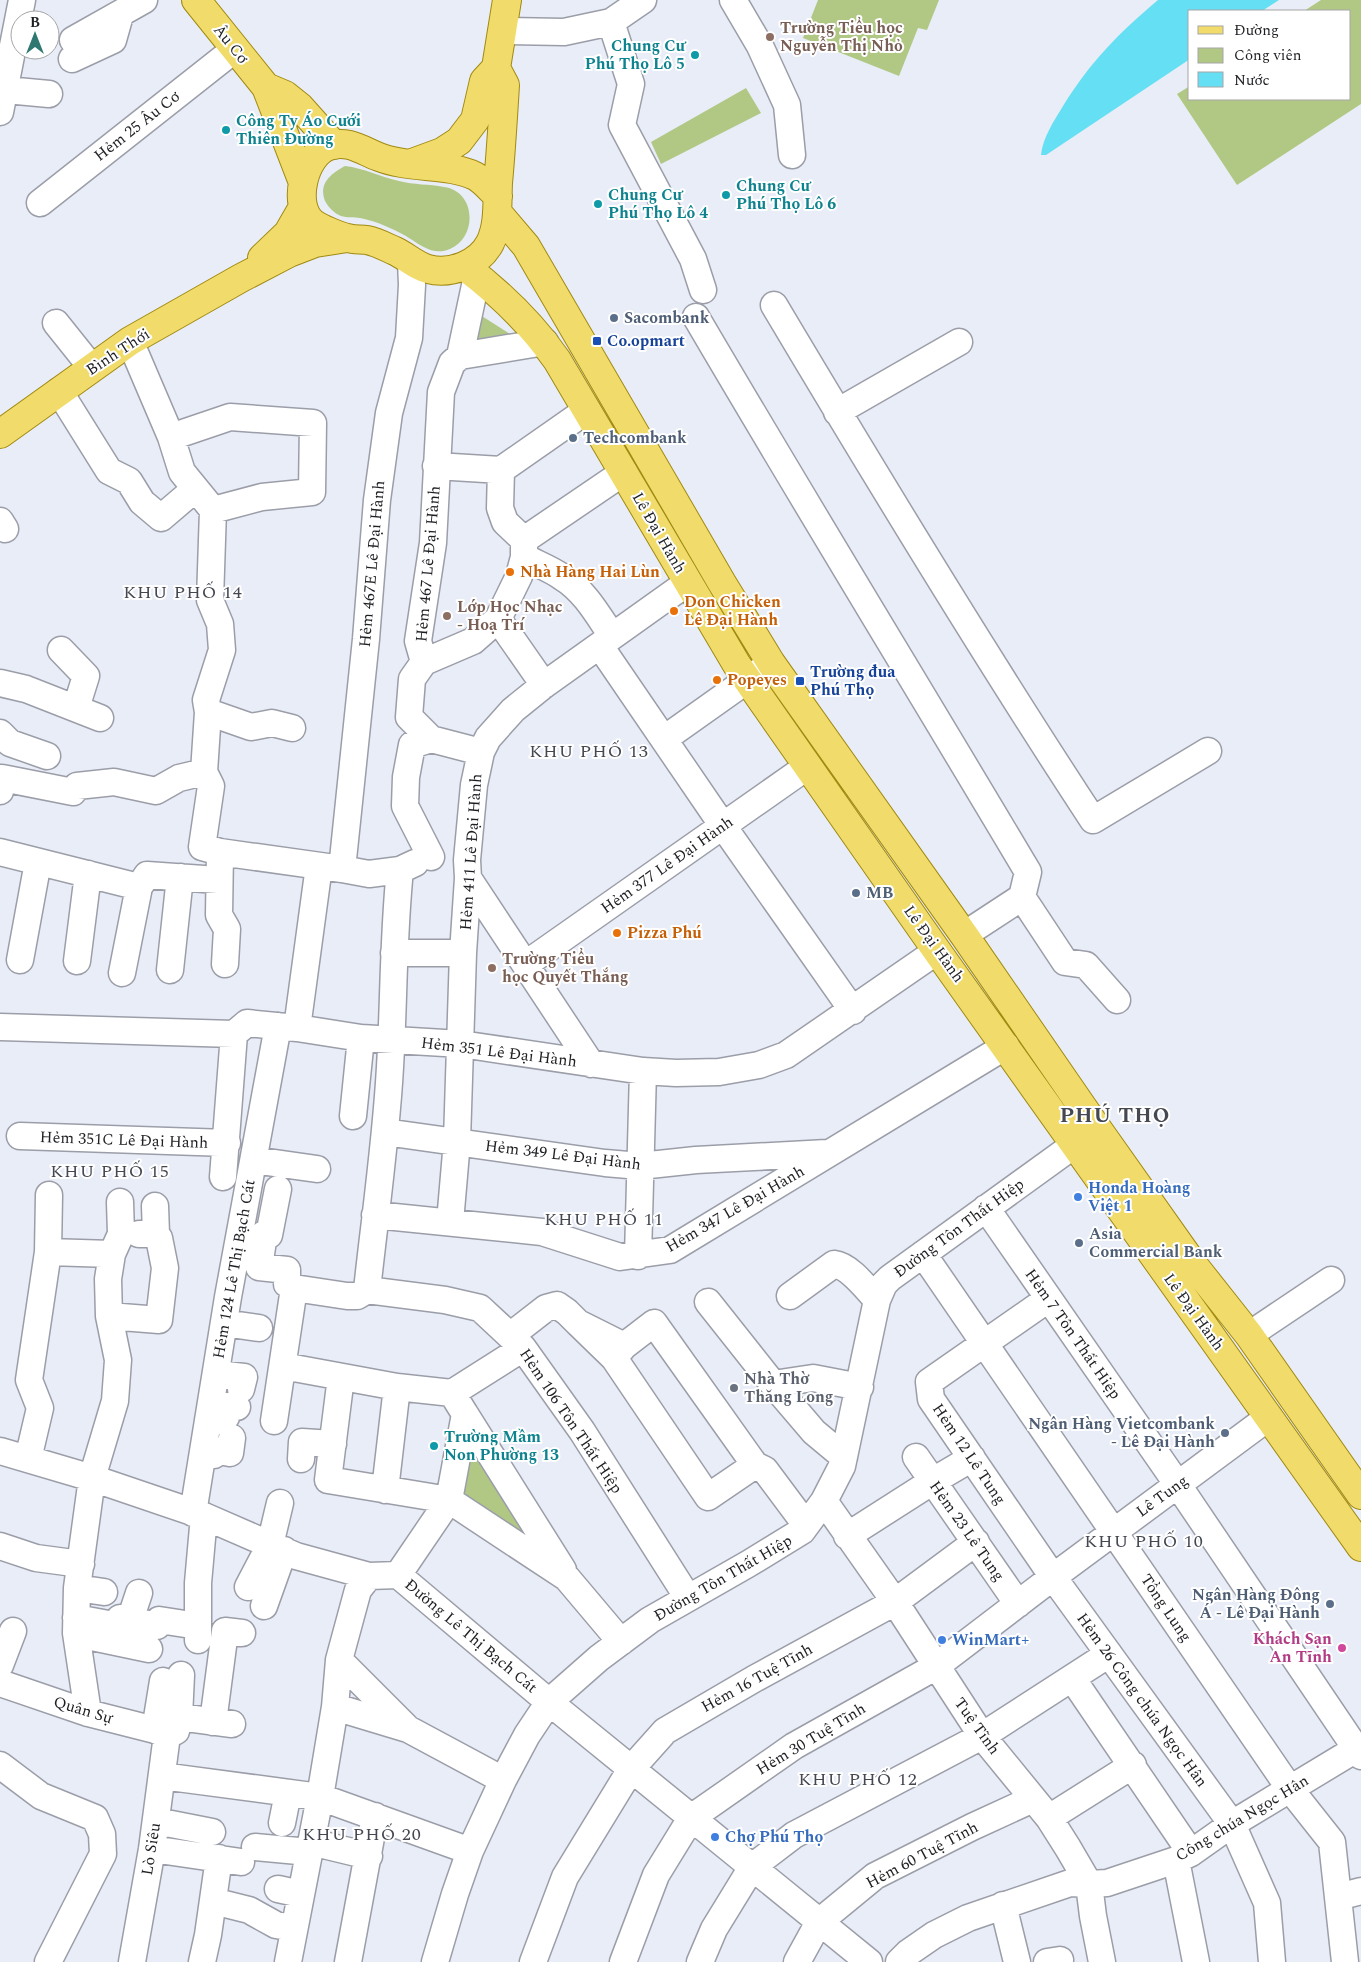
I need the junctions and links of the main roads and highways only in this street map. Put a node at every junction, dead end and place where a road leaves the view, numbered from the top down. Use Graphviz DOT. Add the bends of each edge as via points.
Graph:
graph roads {
  1 [pos="196,0"];
  2 [pos="507,0"];
  3 [pos="496,68"];
  4 [pos="266,87"];
  5 [pos="334,145"];
  6 [pos="408,164"];
  7 [pos="302,180"];
  8 [pos="497,204"];
  9 [pos="304,207"];
  10 [pos="347,238"];
  11 [pos="470,271"];
  12 [pos="241,278"];
  13 [pos="0,434"];
  14 [pos="964,935"];
  15 [pos="937,951"];
  16 [pos="1358,1488"];
  17 [pos="1361,1547"];
  1 -- 4 [label="main road, Âu Cơ"];
  2 -- 3 [label="main road"];
  3 -- 6 [label="main road" via="484,81 475,120 459,141 442,152"];
  3 -- 8 [label="main road" via="505,85"];
  4 -- 5 [label="main road, Âu Cơ" via="285,95 300,107"];
  4 -- 7 [label="main road, Âu Cơ"];
  5 -- 6 [label="main road, Lê Đại Hành" via="356,146 388,161"];
  5 -- 7 [label="main road" via="316,155"];
  6 -- 8 [label="main road, Lê Đại Hành" via="457,170 476,176"];
  7 -- 9 [label="main road, Âu Cơ"];
  8 -- 11 [label="main road" via="490,244"];
  8 -- 14 [label="main road, Lê Đại Hành" via="526,246 770,663"];
  9 -- 10 [label="main road" via="312,223"];
  9 -- 12 [label="main road, Bình Thới" via="288,232"];
  10 -- 11 [label="main road" via="376,242 428,269"];
  10 -- 12 [label="main road, Bình Thới" via="315,242"];
  11 -- 15 [label="main road, Lê Đại Hành" via="545,342 569,377 687,583 747,680"];
  12 -- 13 [label="main road, Bình Thới" via="130,341"];
  14 -- 15 [label="main road"];
  14 -- 16 [label="main road, Lê Đại Hành" via="1196,1268 1249,1335"];
  15 -- 17 [label="main road, Lê Đại Hành"];
}
